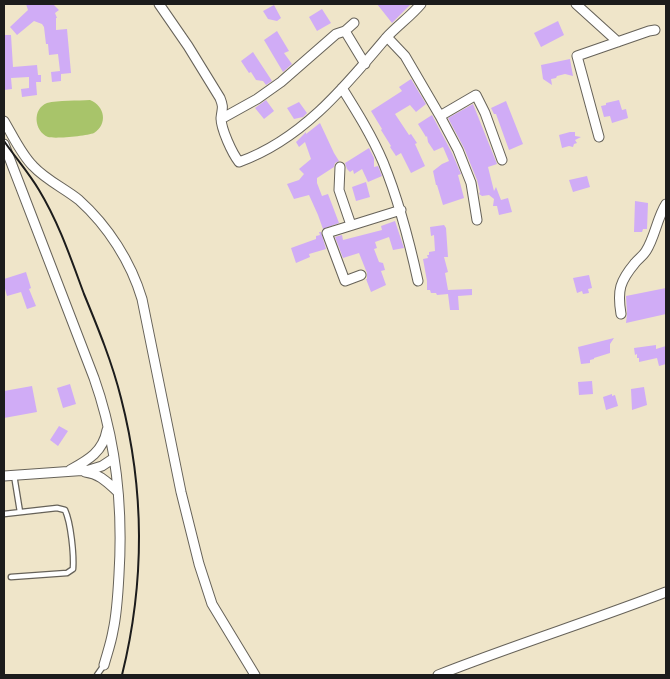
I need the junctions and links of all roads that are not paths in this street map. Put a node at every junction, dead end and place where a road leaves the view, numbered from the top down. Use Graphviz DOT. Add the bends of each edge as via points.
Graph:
graph roads {
  1 [pos="159,4"];
  2 [pos="421,4"];
  3 [pos="576,4"];
  4 [pos="354,23"];
  5 [pos="655,30"];
  6 [pos="345,31"];
  7 [pos="387,37"];
  8 [pos="618,42"];
  9 [pos="365,64"];
  10 [pos="342,88"];
  11 [pos="440,116"];
  12 [pos="221,119"];
  13 [pos="4,121"];
  14 [pos="598,137"];
  15 [pos="4,144"];
  16 [pos="502,160"];
  17 [pos="340,168"];
  18 [pos="666,204"];
  19 [pos="401,210"];
  20 [pos="477,220"];
  21 [pos="351,225"];
  22 [pos="361,275"];
  23 [pos="418,281"];
  24 [pos="620,314"];
  25 [pos="108,425"];
  26 [pos="114,458"];
  27 [pos="68,471"];
  28 [pos="14,475"];
  29 [pos="4,476"];
  30 [pos="118,492"];
  31 [pos="20,512"];
  32 [pos="4,514"];
  33 [pos="11,577"];
  34 [pos="666,592"];
  35 [pos="104,665"];
  36 [pos="97,675"];
  37 [pos="256,675"];
  38 [pos="438,675"];
  1 -- 12 [label="street" via="220,98 223,106"];
  2 -- 7 [label="street"];
  3 -- 8 [label="street"];
  4 -- 6 [label="street"];
  5 -- 8 [label="street"];
  6 -- 9 [label="street"];
  6 -- 12 [label="street" via="336,34 281,82"];
  7 -- 9 [label="street"];
  7 -- 11 [label="street" via="404,56"];
  8 -- 14 [label="street" via="578,56"];
  9 -- 10 [label="street"];
  10 -- 12 [label="street" via="304,126 262,153 239,162"];
  10 -- 19 [label="street" via="375,145"];
  11 -- 16 [label="street" via="476,95"];
  11 -- 20 [label="street" via="471,183"];
  13 -- 37 [label="street" via="34,167 78,200 101,224 132,272 142,299 199,564 212,604"];
  15 -- 25 [label="street" via="94,378"];
  17 -- 21 [label="street" via="339,190"];
  18 -- 24 [label="street" via="646,251 620,286"];
  19 -- 21 [label="street"];
  19 -- 23 [label="street"];
  21 -- 22 [label="street" via="327,233 345,281"];
  25 -- 26 [label="street"];
  25 -- 27 [label="street" via="97,452"];
  26 -- 27 [label="street" via="96,469"];
  26 -- 30 [label="street"];
  27 -- 28 [label="street"];
  27 -- 30 [label="street" via="98,475"];
  28 -- 29 [label="street"];
  28 -- 31 [label="lane"];
  30 -- 35 [label="street" via="118,587 113,631"];
  31 -- 32 [label="lane"];
  31 -- 33 [label="lane" via="65,510 73,569 67,573"];
  34 -- 38 [label="street"];
  35 -- 36 [label="lane"];
}
